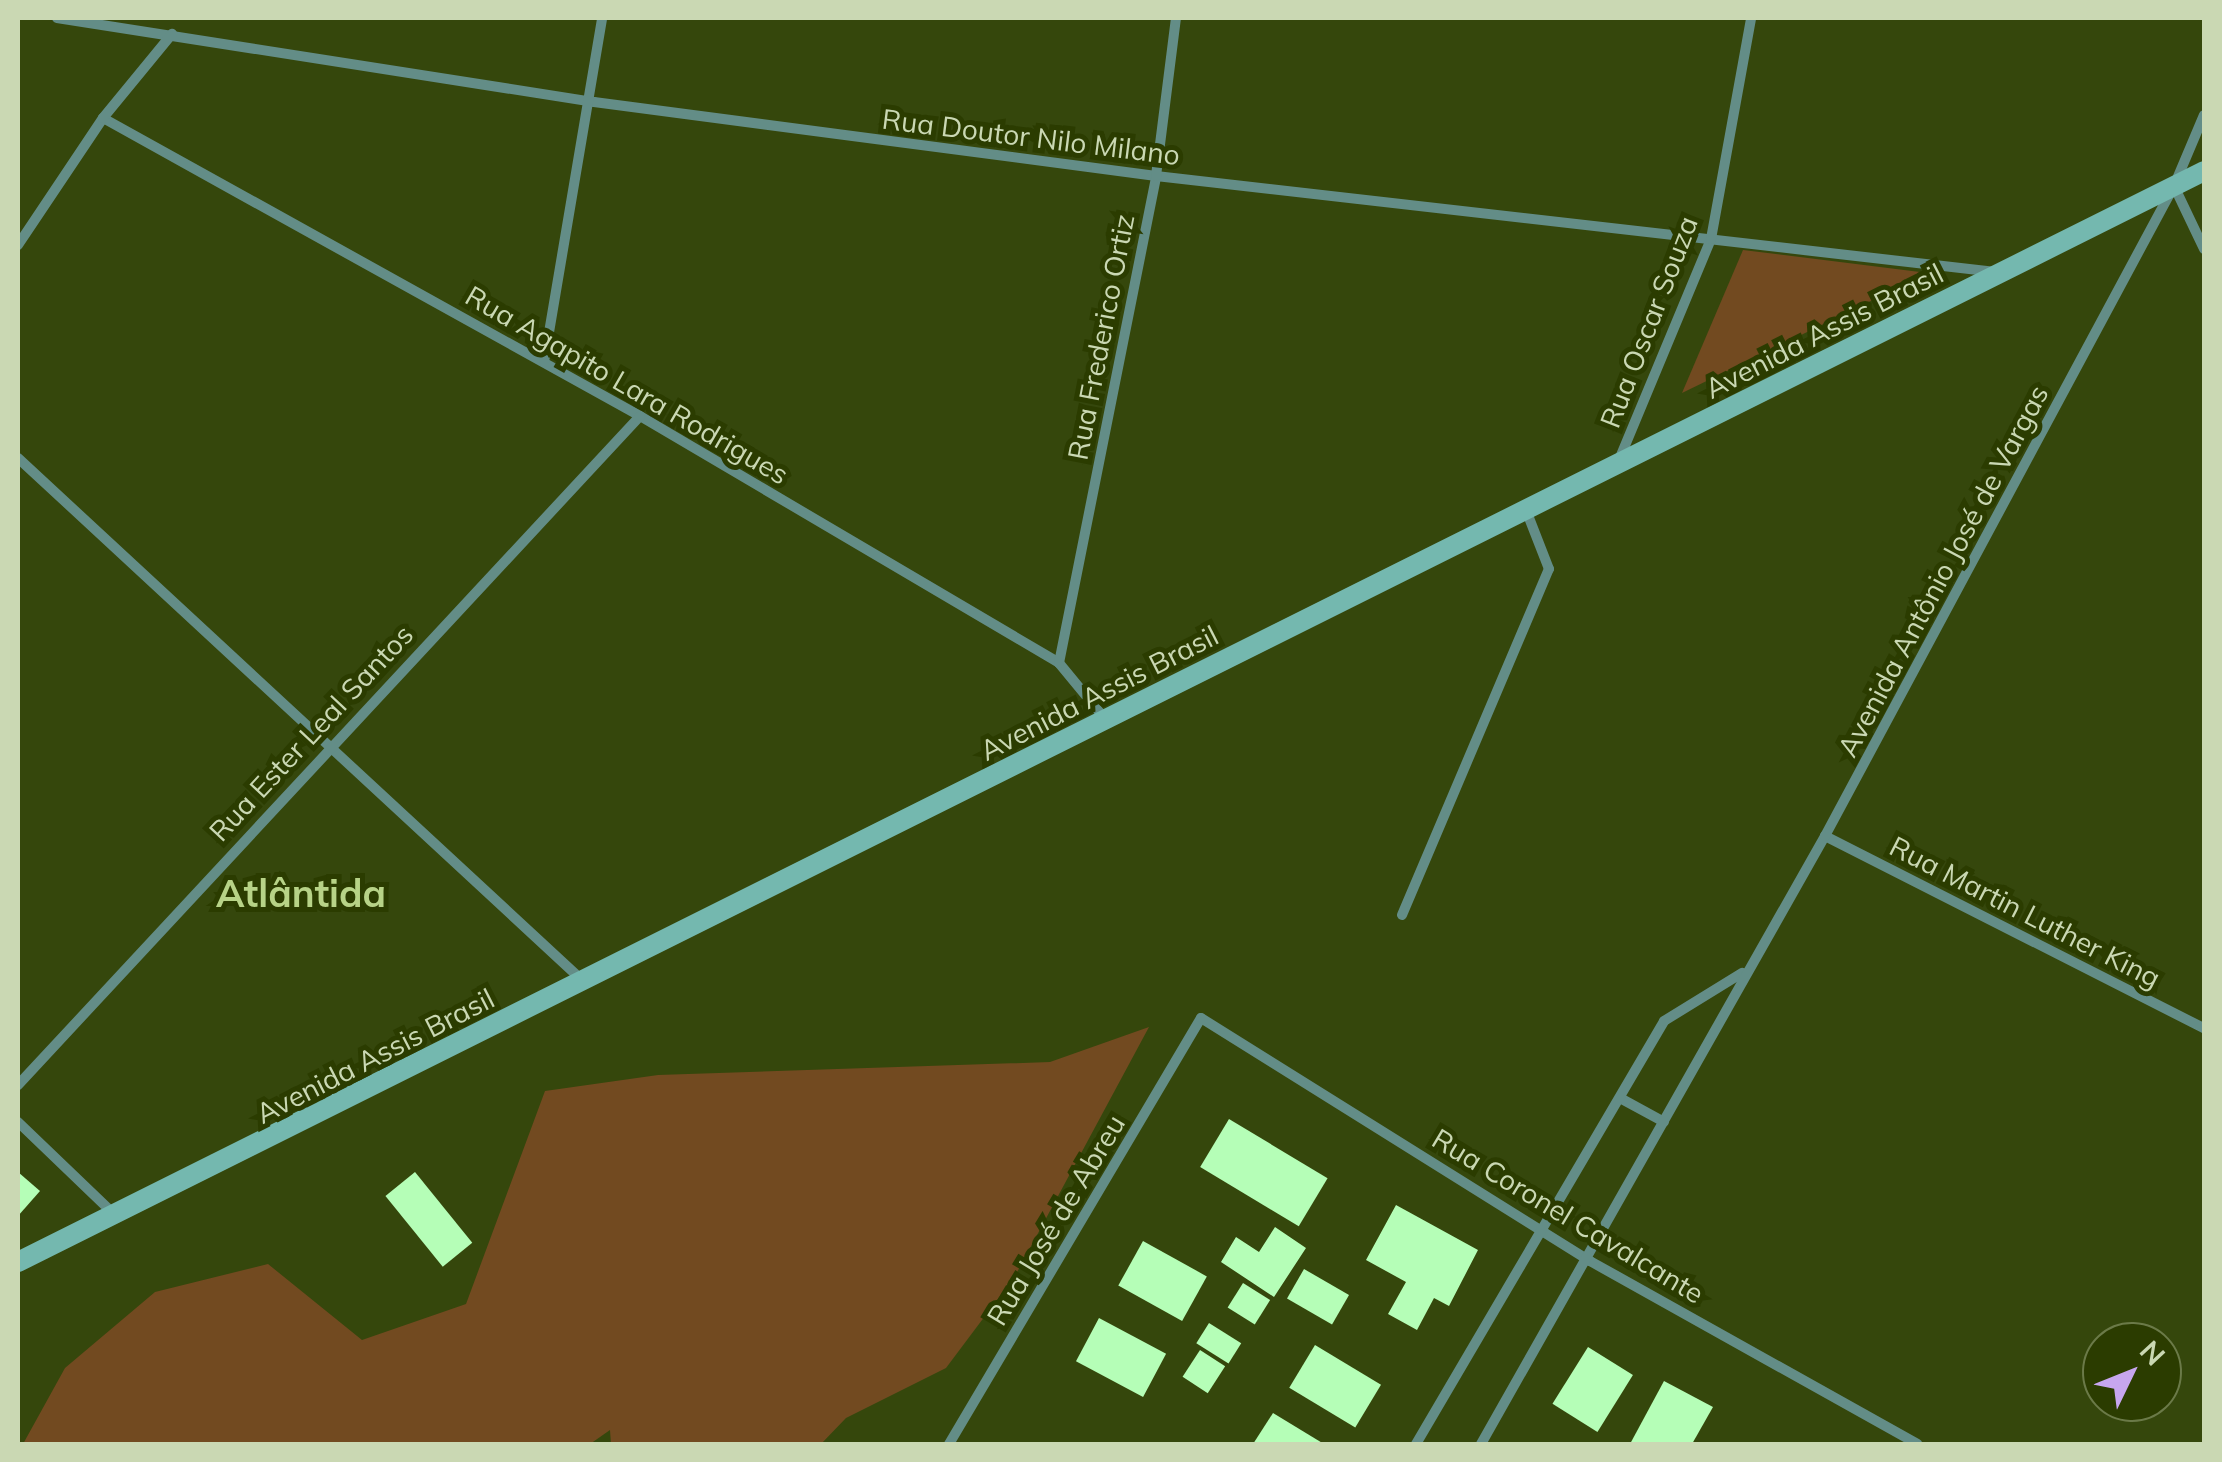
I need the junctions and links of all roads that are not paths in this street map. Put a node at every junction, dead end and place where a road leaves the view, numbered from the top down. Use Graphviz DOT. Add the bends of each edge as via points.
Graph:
graph roads {
  1 [pos="57,18"];
  2 [pos="602,18"];
  3 [pos="1176,18"];
  4 [pos="1751,18"];
  5 [pos="172,34"];
  6 [pos="594,102"];
  7 [pos="2204,115"];
  8 [pos="104,118"];
  9 [pos="2204,171"];
  10 [pos="1156,176"];
  11 [pos="2174,186"];
  12 [pos="1711,239"];
  13 [pos="18,246"];
  14 [pos="2204,249"];
  15 [pos="2002,272"];
  16 [pos="544,362"];
  17 [pos="640,416"];
  18 [pos="18,458"];
  19 [pos="1617,465"];
  20 [pos="1526,510"];
  21 [pos="1059,663"];
  22 [pos="1106,720"];
  23 [pos="328,746"];
  24 [pos="1825,836"];
  25 [pos="1402,915"];
  26 [pos="1743,972"];
  27 [pos="584,982"];
  28 [pos="1201,1018"];
  29 [pos="2204,1028"];
  30 [pos="18,1085"];
  31 [pos="1620,1098"];
  32 [pos="18,1122"];
  33 [pos="1664,1122"];
  34 [pos="116,1216"];
  35 [pos="1544,1228"];
  36 [pos="1590,1261"];
  37 [pos="18,1262"];
  38 [pos="949,1444"];
  39 [pos="1416,1444"];
  40 [pos="1481,1444"];
  41 [pos="1917,1444"];
  1 -- 5 [label="street, Rua Doutor Nilo Milano"];
  2 -- 6 [label="street"];
  3 -- 10 [label="street, Rua Frederico Ortiz"];
  4 -- 12 [label="street, Rua Oscar Souza"];
  5 -- 6 [label="street, Rua Doutor Nilo Milano"];
  5 -- 8 [label="street"];
  6 -- 10 [label="street, Rua Doutor Nilo Milano"];
  6 -- 16 [label="street"];
  7 -- 11 [label="street, Avenida Antônio José de Vargas"];
  8 -- 13 [label="street"];
  8 -- 16 [label="street, Rua Agapito Lara Rodrigues"];
  9 -- 11 [label="main road, Avenida Assis Brasil"];
  10 -- 12 [label="street, Rua Doutor Nilo Milano"];
  10 -- 21 [label="street, Rua Frederico Ortiz"];
  11 -- 14 [label="street"];
  11 -- 15 [label="main road, Avenida Assis Brasil"];
  11 -- 24 [label="street, Avenida Antônio José de Vargas"];
  12 -- 15 [label="street, Rua Doutor Nilo Milano"];
  12 -- 19 [label="street, Rua Oscar Souza"];
  15 -- 19 [label="main road, Avenida Assis Brasil"];
  16 -- 17 [label="street, Rua Agapito Lara Rodrigues"];
  17 -- 21 [label="street, Rua Agapito Lara Rodrigues"];
  17 -- 23 [label="street, Rua Ester Leal Santos"];
  18 -- 23 [label="street"];
  19 -- 20 [label="main road, Avenida Assis Brasil"];
  20 -- 22 [label="main road, Avenida Assis Brasil"];
  20 -- 25 [label="street" via="1550,569"];
  21 -- 22 [label="street, Rua Agapito Lara Rodrigues"];
  22 -- 27 [label="main road, Avenida Assis Brasil"];
  23 -- 27 [label="street"];
  23 -- 30 [label="street, Rua Ester Leal Santos"];
  24 -- 26 [label="street, Avenida Antônio José de Vargas"];
  24 -- 29 [label="street, Rua Martin Luther King"];
  26 -- 31 [label="street, Avenida Antônio José de Vargas" via="1664,1021"];
  26 -- 33 [label="street, Avenida Antônio José de Vargas"];
  27 -- 34 [label="main road, Avenida Assis Brasil"];
  28 -- 35 [label="street, Rua Coronel Cavalcante"];
  28 -- 38 [label="street, Rua José de Abreu"];
  31 -- 33 [label="street"];
  31 -- 35 [label="street, Avenida Antônio José de Vargas"];
  32 -- 34 [label="street"];
  33 -- 36 [label="street, Avenida Antônio José de Vargas"];
  34 -- 37 [label="main road, Avenida Assis Brasil"];
  35 -- 36 [label="street, Rua Coronel Cavalcante"];
  35 -- 39 [label="street, Avenida Antônio José de Vargas"];
  36 -- 40 [label="street, Avenida Antônio José de Vargas"];
  36 -- 41 [label="street, Rua Coronel Cavalcante"];
}
